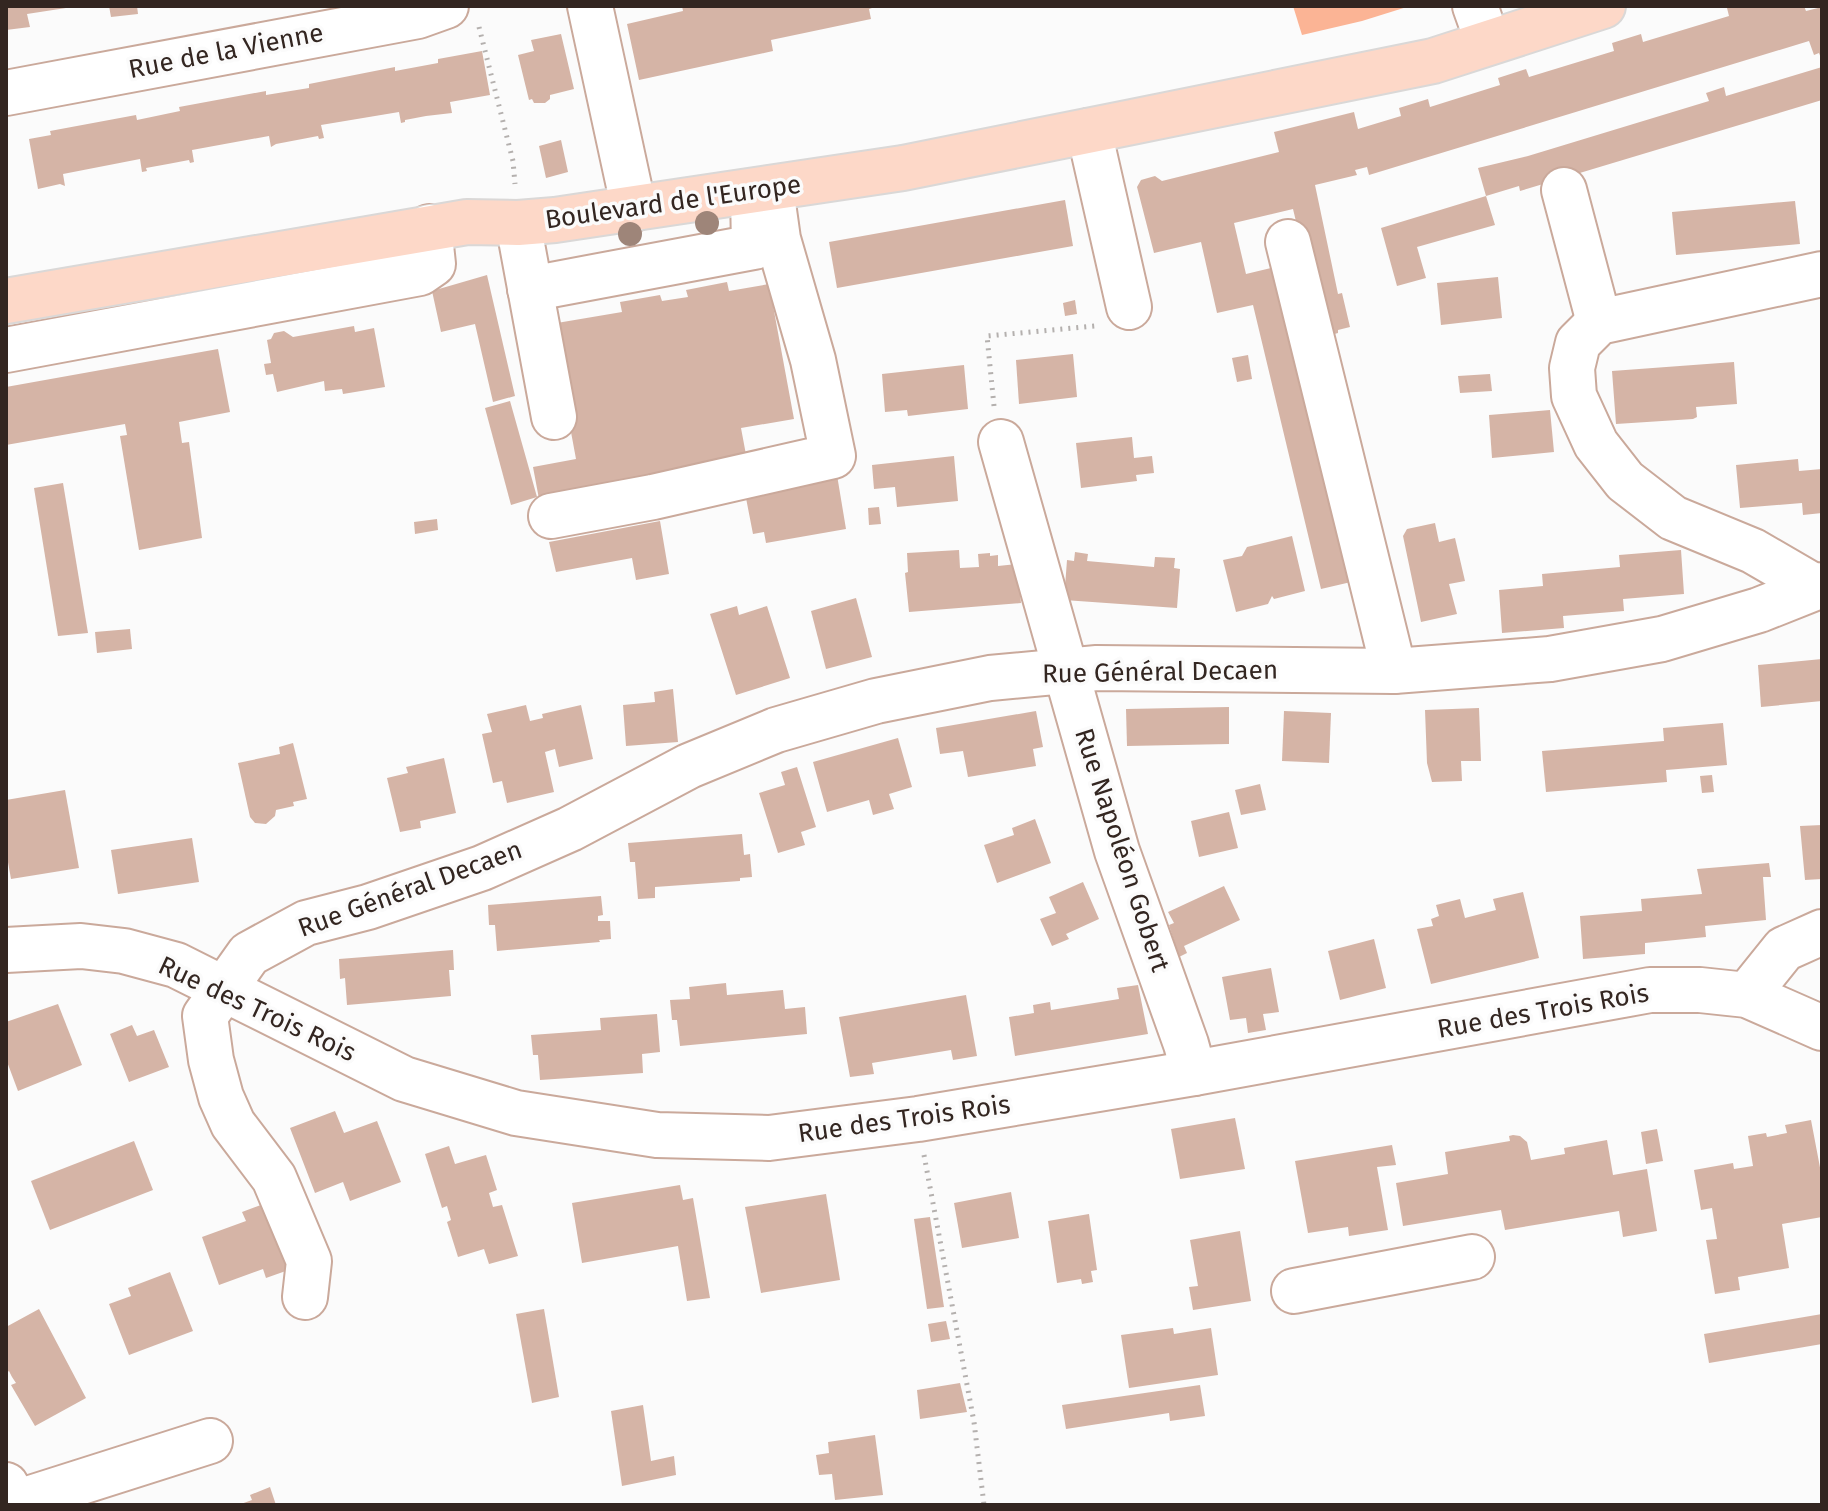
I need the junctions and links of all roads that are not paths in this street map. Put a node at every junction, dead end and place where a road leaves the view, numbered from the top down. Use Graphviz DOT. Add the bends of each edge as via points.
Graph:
graph roads {
  1 [pos="590,6"];
  2 [pos="1603,6"];
  3 [pos="1490,11"];
  4 [pos="458,13"];
  5 [pos="1336,78"];
  6 [pos="6,93"];
  7 [pos="1089,131"];
  8 [pos="1564,190"];
  9 [pos="762,191"];
  10 [pos="517,209"];
  11 [pos="634,209"];
  12 [pos="429,227"];
  13 [pos="1288,242"];
  14 [pos="1822,274"];
  15 [pos="530,289"];
  16 [pos="6,301"];
  17 [pos="1129,307"];
  18 [pos="1599,322"];
  19 [pos="6,350"];
  20 [pos="554,417"];
  21 [pos="1001,442"];
  22 [pos="551,516"];
  23 [pos="1819,586"];
  24 [pos="1066,670"];
  25 [pos="1394,671"];
  26 [pos="1822,932"];
  27 [pos="6,950"];
  28 [pos="222,988"];
  29 [pos="1747,995"];
  30 [pos="1822,1028"];
  31 [pos="1194,1073"];
  32 [pos="1472,1257"];
  33 [pos="1294,1291"];
  34 [pos="305,1297"];
  35 [pos="210,1441"];
  36 [pos="9,1498"];
  1 -- 11 [label="street"];
  2 -- 5 [label="main road, Boulevard de l'Europe" via="1433,61"];
  3 -- 5 [label="main road, Boulevard de l'Europe"];
  4 -- 6 [label="street, Rue de la Vienne" via="418,16"];
  5 -- 7 [label="main road, Boulevard de l'Europe"];
  7 -- 9 [label="main road, Boulevard de l'Europe"];
  7 -- 17 [label="street"];
  8 -- 18 [label="street"];
  9 -- 11 [label="main road, Boulevard de l'Europe"];
  9 -- 15 [label="street" via="754,247"];
  9 -- 22 [label="street" via="813,360 833,456"];
  10 -- 11 [label="main road, Boulevard de l'Europe"];
  10 -- 12 [label="main road, Boulevard de l'Europe"];
  10 -- 15 [label="street"];
  12 -- 16 [label="main road, Boulevard de l'Europe"];
  12 -- 19 [label="street" via="433,264 420,273"];
  13 -- 25 [label="street"];
  14 -- 18 [label="street"];
  15 -- 20 [label="street"];
  18 -- 23 [label="street" via="1578,343 1572,368 1574,396 1596,444 1625,481 1673,518"];
  21 -- 24 [label="street, Rue Napoléon Gobert"];
  23 -- 25 [label="street, Rue Général Decaen" via="1662,639 1550,659"];
  24 -- 25 [label="street, Rue Général Decaen"];
  24 -- 28 [label="street, Rue Général Decaen" via="990,678 876,701 776,730 689,766 482,868 306,923 249,954"];
  24 -- 31 [label="street, Rue Napoléon Gobert" via="1117,851"];
  26 -- 29 [label="street" via="1784,949"];
  27 -- 28 [label="street, Rue des Trois Rois" via="81,946 124,951 176,965"];
  28 -- 31 [label="street, Rue des Trois Rois" via="404,1079 516,1113 657,1135 769,1138"];
  28 -- 34 [label="street, Rue Général Decaen" via="205,1016 211,1060 233,1124 274,1178 309,1261"];
  29 -- 30 [label="street, Rue des Trois Rois"];
  29 -- 31 [label="street, Rue des Trois Rois" via="1650,990"];
  32 -- 33 [label="street"];
  35 -- 36 [label="street"];
}
